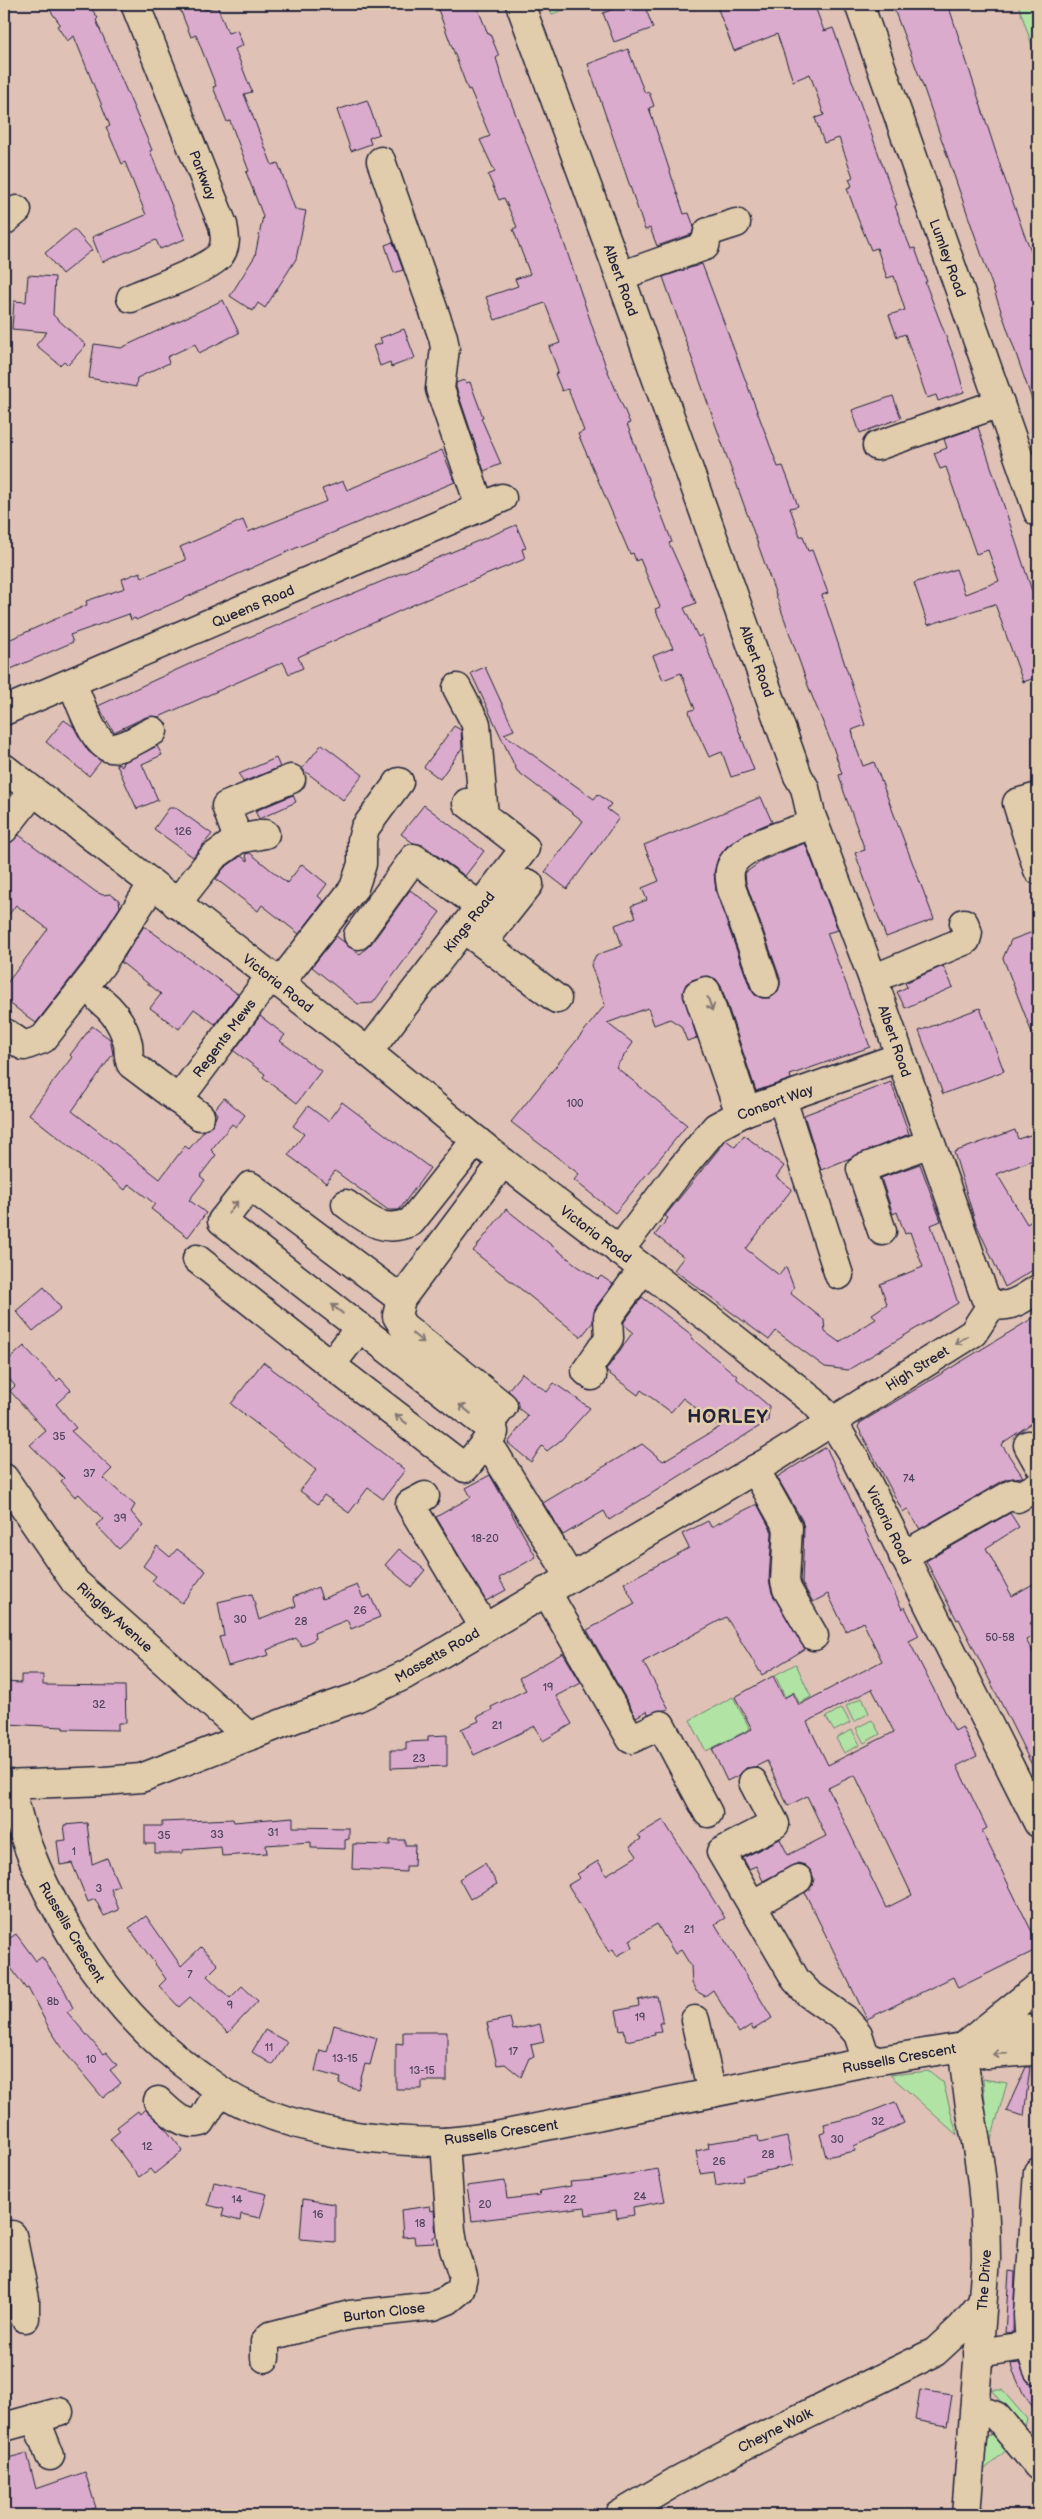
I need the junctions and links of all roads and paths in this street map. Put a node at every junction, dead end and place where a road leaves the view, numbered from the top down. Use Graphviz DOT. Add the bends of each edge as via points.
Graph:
graph roads {
  1 [pos="135,4"];
  2 [pos="520,4"];
  3 [pos="858,4"];
  4 [pos="382,161"];
  5 [pos="736,223"];
  6 [pos="620,276"];
  7 [pos="131,298"];
  8 [pos="1000,403"];
  9 [pos="877,446"];
  10 [pos="1038,512"];
  11 [pos="72,683"];
  12 [pos="457,688"];
  13 [pos="4,711"];
  14 [pos="153,731"];
  15 [pos="4,768"];
  16 [pos="291,778"];
  17 [pos="399,782"];
  18 [pos="33,792"];
  19 [pos="1038,796"];
  20 [pos="812,820"];
  21 [pos="4,828"];
  22 [pos="265,834"];
  23 [pos="238,839"];
  24 [pos="1038,870"];
  25 [pos="529,884"];
  26 [pos="152,885"];
  27 [pos="176,904"];
  28 [pos="481,907"];
  29 [pos="964,923"];
  30 [pos="358,935"];
  31 [pos="474,936"];
  32 [pos="873,979"];
  33 [pos="275,980"];
  34 [pos="765,983"];
  35 [pos="557,999"];
  36 [pos="100,1000"];
  37 [pos="4,1038"];
  38 [pos="368,1052"];
  39 [pos="900,1057"];
  40 [pos="782,1099"];
  41 [pos="178,1100"];
  42 [pos="200,1116"];
  43 [pos="476,1140"];
  44 [pos="930,1143"];
  45 [pos="503,1162"];
  46 [pos="346,1204"];
  47 [pos="882,1231"];
  48 [pos="619,1251"];
  49 [pos="197,1259"];
  50 [pos="643,1269"];
  51 [pos="840,1275"];
  52 [pos="1038,1290"];
  53 [pos="401,1299"];
  54 [pos="998,1306"];
  55 [pos="360,1327"];
  56 [pos="332,1365"];
  57 [pos="592,1376"];
  58 [pos="832,1421"];
  59 [pos="485,1436"];
  60 [pos="755,1469"];
  61 [pos="4,1478"];
  62 [pos="1038,1486"];
  63 [pos="424,1496"];
  64 [pos="903,1556"];
  65 [pos="570,1577"];
  66 [pos="546,1591"];
  67 [pos="484,1627"];
  68 [pos="814,1636"];
  69 [pos="248,1736"];
  70 [pos="752,1782"];
  71 [pos="7,1784"];
  72 [pos="1036,1811"];
  73 [pos="708,1814"];
  74 [pos="798,1880"];
  75 [pos="752,1905"];
  76 [pos="1038,1986"];
  77 [pos="695,2020"];
  78 [pos="1038,2030"];
  79 [pos="972,2039"];
  80 [pos="1038,2049"];
  81 [pos="867,2062"];
  82 [pos="220,2090"];
  83 [pos="712,2093"];
  84 [pos="158,2100"];
  85 [pos="445,2142"];
  86 [pos="1038,2172"];
  87 [pos="12,2235"];
  88 [pos="13,2284"];
  89 [pos="982,2303"];
  90 [pos="25,2318"];
  91 [pos="1038,2344"];
  92 [pos="935,2352"];
  93 [pos="265,2358"];
  94 [pos="978,2364"];
  95 [pos="1038,2370"];
  96 [pos="975,2408"];
  97 [pos="4,2427"];
  98 [pos="50,2456"];
  99 [pos="1038,2466"];
  100 [pos="619,2515"];
  101 [pos="966,2515"];
  1 -- 7 [label="street, Parkway" via="223,225 226,241 219,255 206,265"];
  2 -- 6 [label="street, Albert Road"];
  3 -- 8 [label="street, Lumley Road"];
  4 -- 11 [label="street, Queens Road" via="443,337 445,348 440,389 491,503"];
  5 -- 6 [label="street" via="708,232 705,246"];
  6 -- 20 [label="street, Albert Road" via="798,776 805,788"];
  8 -- 9 [label="street"];
  8 -- 10 [label="street, Lumley Road"];
  11 -- 13 [label="street, Queens Road"];
  11 -- 14 [label="street" via="93,731 104,746 114,748"];
  12 -- 28 [label="street, Kings Road" via="476,724 476,809 531,840"];
  15 -- 18 [label="street, Victoria Road"];
  16 -- 23 [label="street" via="226,806"];
  17 -- 33 [label="street, Regents Mews" via="364,828 362,864 354,888"];
  18 -- 21 [label="street"];
  18 -- 26 [label="street, Victoria Road"];
  19 -- 24 [label="street" via="1018,803"];
  20 -- 32 [label="street, Albert Road"];
  20 -- 34 [label="street" via="744,852 732,864 729,875 731,887"];
  22 -- 23 [label="street"];
  23 -- 27 [label="street" via="213,858"];
  25 -- 31 [label="street"];
  26 -- 27 [label="street, Victoria Road"];
  26 -- 37 [label="street" via="101,965 43,1039 24,1046 7,1034"];
  27 -- 33 [label="street, Victoria Road"];
  28 -- 30 [label="street" via="414,858"];
  28 -- 31 [label="street, Kings Road"];
  29 -- 32 [label="street" via="968,934 966,940"];
  31 -- 35 [label="street"];
  31 -- 38 [label="street, Kings Road"];
  32 -- 39 [label="street, Albert Road"];
  33 -- 38 [label="street, Victoria Road"];
  33 -- 41 [label="street, Regents Mews"];
  36 -- 41 [label="street" via="113,1010 118,1020 128,1044 131,1064"];
  38 -- 43 [label="street, Victoria Road"];
  39 -- 40 [label="street, Consort Way"];
  39 -- 44 [label="street, Albert Road"];
  40 -- 48 [label="street, Consort Way" via="743,1112 716,1127"];
  40 -- 51 [label="street"];
  41 -- 42 [label="street"];
  43 -- 45 [label="street, Victoria Road"];
  43 -- 46 [label="street" via="411,1222 399,1227 374,1224"];
  44 -- 47 [label="street" via="861,1169"];
  44 -- 54 [label="street, Albert Road" via="985,1297"];
  45 -- 48 [label="street, Victoria Road"];
  45 -- 53 [label="street"];
  48 -- 50 [label="street, Victoria Road"];
  49 -- 56 [label="street"];
  50 -- 57 [label="street" via="608,1317 609,1338 586,1371"];
  50 -- 58 [label="street, Victoria Road" via="813,1402"];
  52 -- 54 [label="street, High Street"];
  55 -- 53 [label="street, one-way" via="222,1221 250,1186"];
  53 -- 59 [label="street, one-way" via="397,1316 403,1326 503,1406"];
  54 -- 58 [label="street, High Street, one-way" via="973,1333"];
  55 -- 56 [label="street"];
  59 -- 55 [label="street, one-way"];
  59 -- 56 [label="street, one-way" via="465,1468"];
  58 -- 60 [label="street, Massetts Road"];
  58 -- 64 [label="street, Victoria Road" via="856,1460"];
  59 -- 65 [label="street"];
  60 -- 65 [label="street, Massetts Road"];
  60 -- 68 [label="street" via="788,1528 785,1581"];
  61 -- 69 [label="street, Ringley Avenue" via="75,1582"];
  62 -- 64 [label="street" via="1017,1498 1014,1493"];
  63 -- 67 [label="street" via="410,1504"];
  64 -- 72 [label="street, Victoria Road"];
  65 -- 66 [label="street, Massetts Road"];
  66 -- 67 [label="street, Massetts Road"];
  66 -- 73 [label="street" via="630,1739 661,1725"];
  67 -- 69 [label="street, Massetts Road" via="406,1675 358,1697"];
  69 -- 71 [label="street, Massetts Road" via="141,1778"];
  70 -- 75 [label="street" via="775,1824 721,1852"];
  71 -- 82 [label="street, Russells Crescent" via="40,1879 89,1964 134,2020 163,2048"];
  74 -- 75 [label="street"];
  75 -- 81 [label="street" via="796,1980 809,1994 845,2019 858,2034"];
  76 -- 79 [label="street"];
  77 -- 83 [label="street"];
  78 -- 79 [label="street, Russells Crescent" via="1013,2027"];
  80 -- 79 [label="street, one-way" via="988,2054"];
  79 -- 81 [label="street, Russells Crescent"];
  79 -- 89 [label="street, The Drive" via="964,2070 985,2206 986,2259"];
  81 -- 83 [label="street, Russells Crescent"];
  82 -- 84 [label="street" via="201,2122 195,2124 178,2118"];
  82 -- 85 [label="street, Russells Crescent" via="243,2104 281,2119 328,2132 380,2140"];
  83 -- 85 [label="street, Russells Crescent" via="496,2136"];
  85 -- 93 [label="street, Burton Close" via="451,2230 463,2276 460,2290 422,2317 350,2314 270,2336 265,2342"];
  86 -- 95 [label="street" via="1028,2315 1033,2358"];
  87 -- 88 [label="street"];
  88 -- 90 [label="street"];
  89 -- 92 [label="street, Cheyne Walk"];
  89 -- 94 [label="street, The Drive"];
  91 -- 94 [label="street"];
  92 -- 94 [label="street"];
  92 -- 100 [label="street, Cheyne Walk" via="745,2445"];
  94 -- 96 [label="street, The Drive"];
  96 -- 99 [label="street" via="996,2416"];
  96 -- 101 [label="street, The Drive"];
  97 -- 98 [label="street" via="47,2415"];
}
